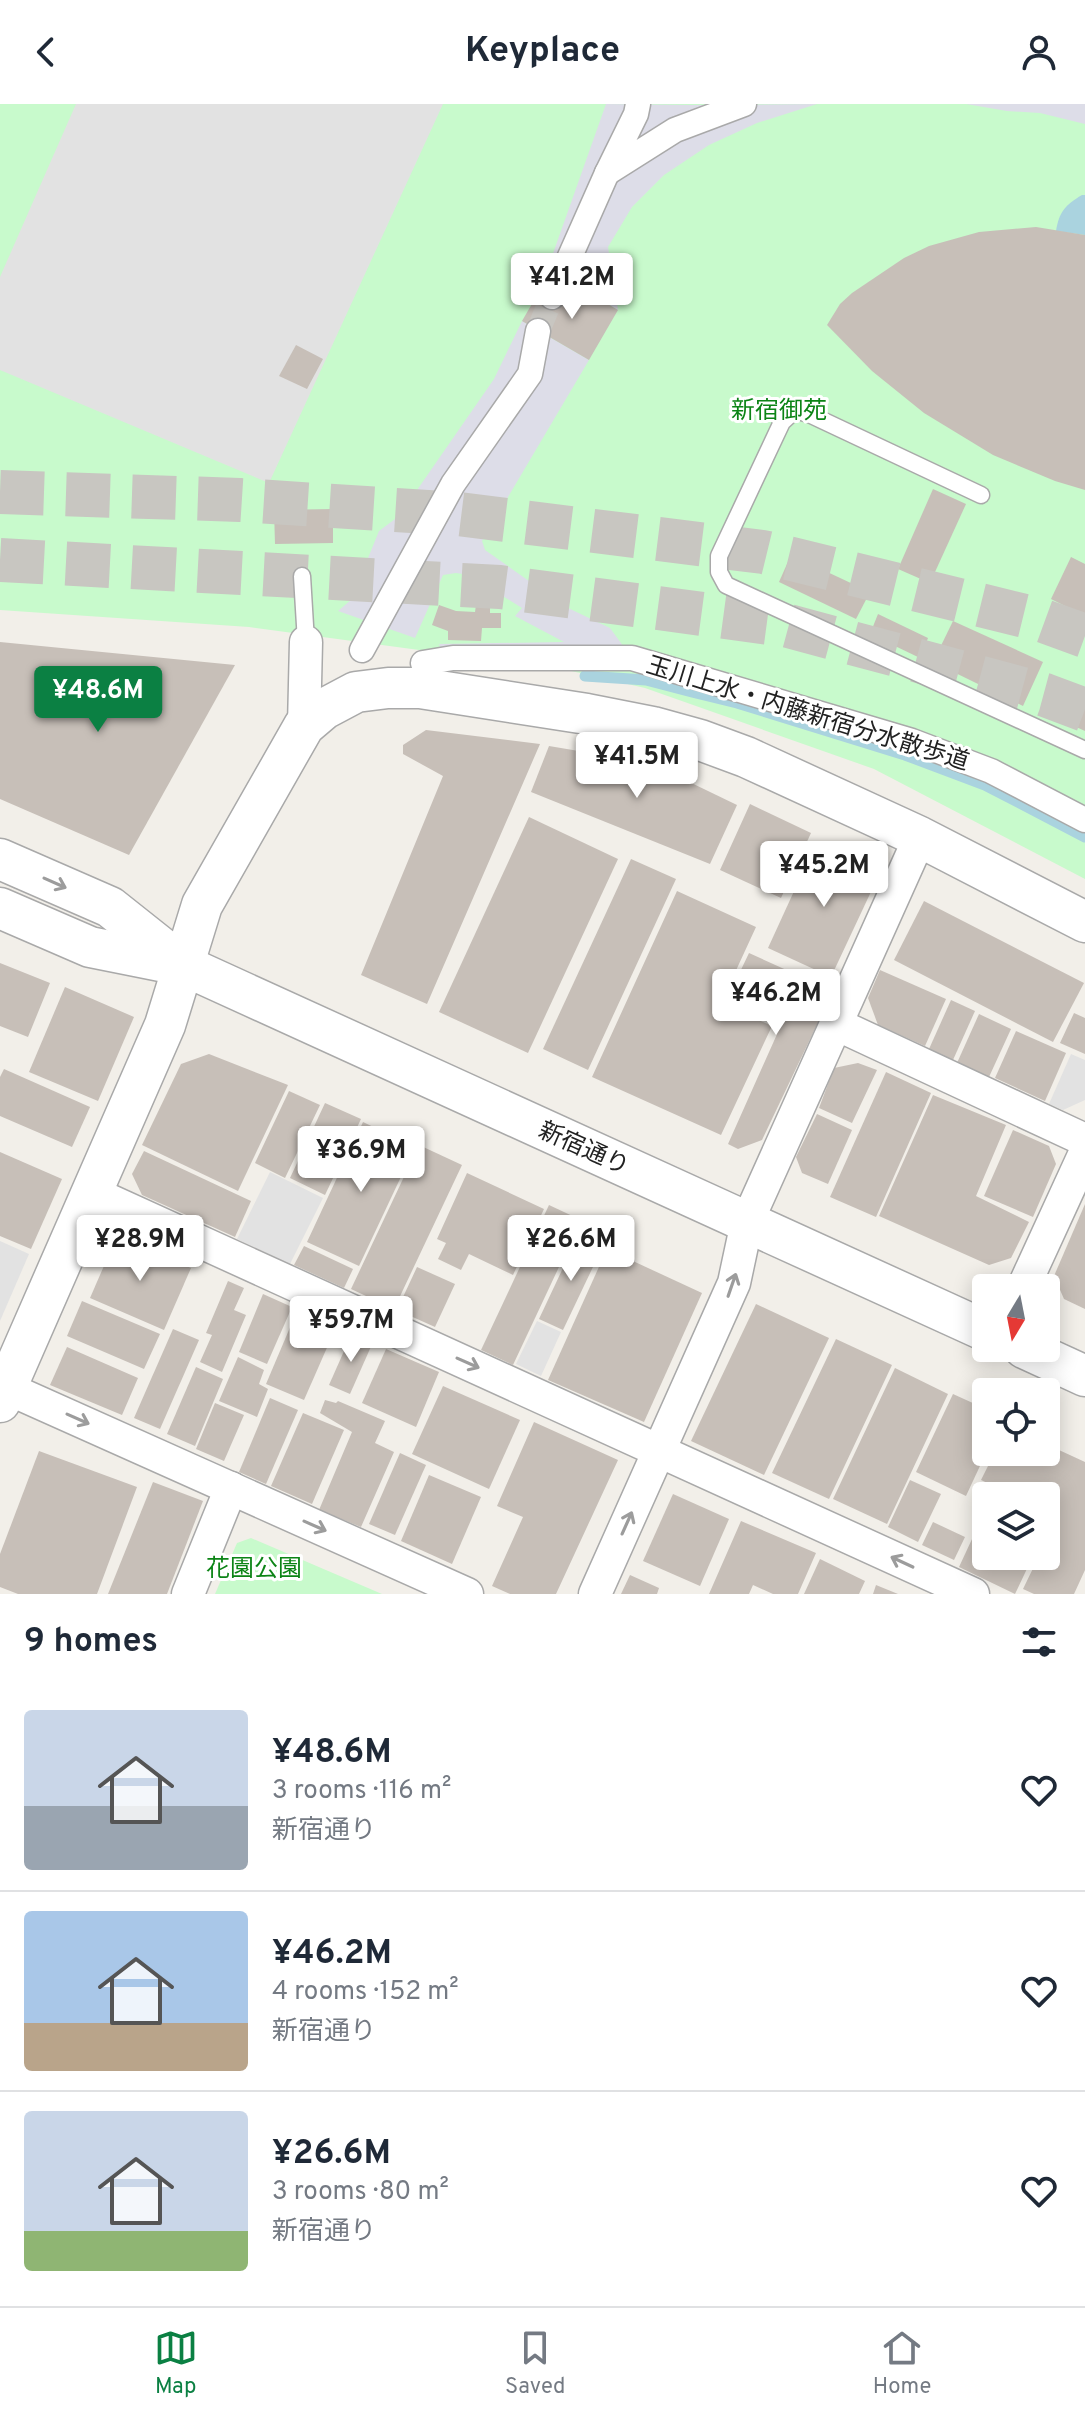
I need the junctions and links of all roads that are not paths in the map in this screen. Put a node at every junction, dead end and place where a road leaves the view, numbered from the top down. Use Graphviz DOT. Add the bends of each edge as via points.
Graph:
graph roads {
  1 [pos="638,104"];
  2 [pos="744,104"];
  3 [pos="607,173"];
  4 [pos="552,297"];
  5 [pos="538,331"];
  6 [pos="981,495"];
  7 [pos="302,576"];
  8 [pos="306,642"];
  9 [pos="362,650"];
  10 [pos="423,663"];
  11 [pos="314,717"];
  12 [pos="1085,750"];
  13 [pos="1085,820"];
  14 [pos="920,837"];
  15 [pos="0,859"];
  16 [pos="0,908"];
  17 [pos="1085,922"];
  18 [pos="183,965"];
  19 [pos="836,1024"];
  20 [pos="1085,1140"];
  21 [pos="1085,1153"];
  22 [pos="91,1192"];
  23 [pos="747,1222"];
  24 [pos="1029,1274"];
  25 [pos="972,1325"];
  26 [pos="1054,1362"];
  27 [pos="1085,1376"];
  28 [pos="2,1391"];
  29 [pos="659,1451"];
  30 [pos="231,1488"];
  31 [pos="188,1594"];
  32 [pos="467,1594"];
  33 [pos="595,1594"];
  34 [pos="973,1594"];
  1 -- 3 [label="street"];
  2 -- 3 [label="street" via="675,130"];
  3 -- 4 [label="street"];
  5 -- 9 [label="street" via="530,374 453,484"];
  6 -- 12 [label="lane" via="795,410 782,422 725,543 719,572 726,585"];
  7 -- 8 [label="lane"];
  8 -- 11 [label="street"];
  10 -- 13 [label="street, 玉川上水・内藤新宿分水散歩道" via="453,658 632,658 912,741 991,771"];
  11 -- 14 [label="street" via="356,692 420,688 653,727 746,757"];
  11 -- 18 [label="street" via="202,905"];
  14 -- 17 [label="street"];
  14 -- 19 [label="street"];
  15 -- 18 [label="street, 新宿通り, one-way" via="110,907"];
  16 -- 18 [label="street, 新宿通り" via="90,947"];
  18 -- 22 [label="street" via="165,1025"];
  18 -- 23 [label="street, 新宿通り"];
  19 -- 20 [label="street"];
  19 -- 23 [label="street"];
  21 -- 24 [label="street"];
  22 -- 28 [label="street"];
  22 -- 29 [label="street, one-way"];
  23 -- 25 [label="street, 新宿通り"];
  29 -- 23 [label="street, one-way" via="734,1283"];
  26 -- 27 [label="street"];
  28 -- 30 [label="street, one-way"];
  33 -- 29 [label="street, one-way"];
  34 -- 29 [label="street, one-way"];
  30 -- 31 [label="street"];
  30 -- 32 [label="street, one-way"];
}
